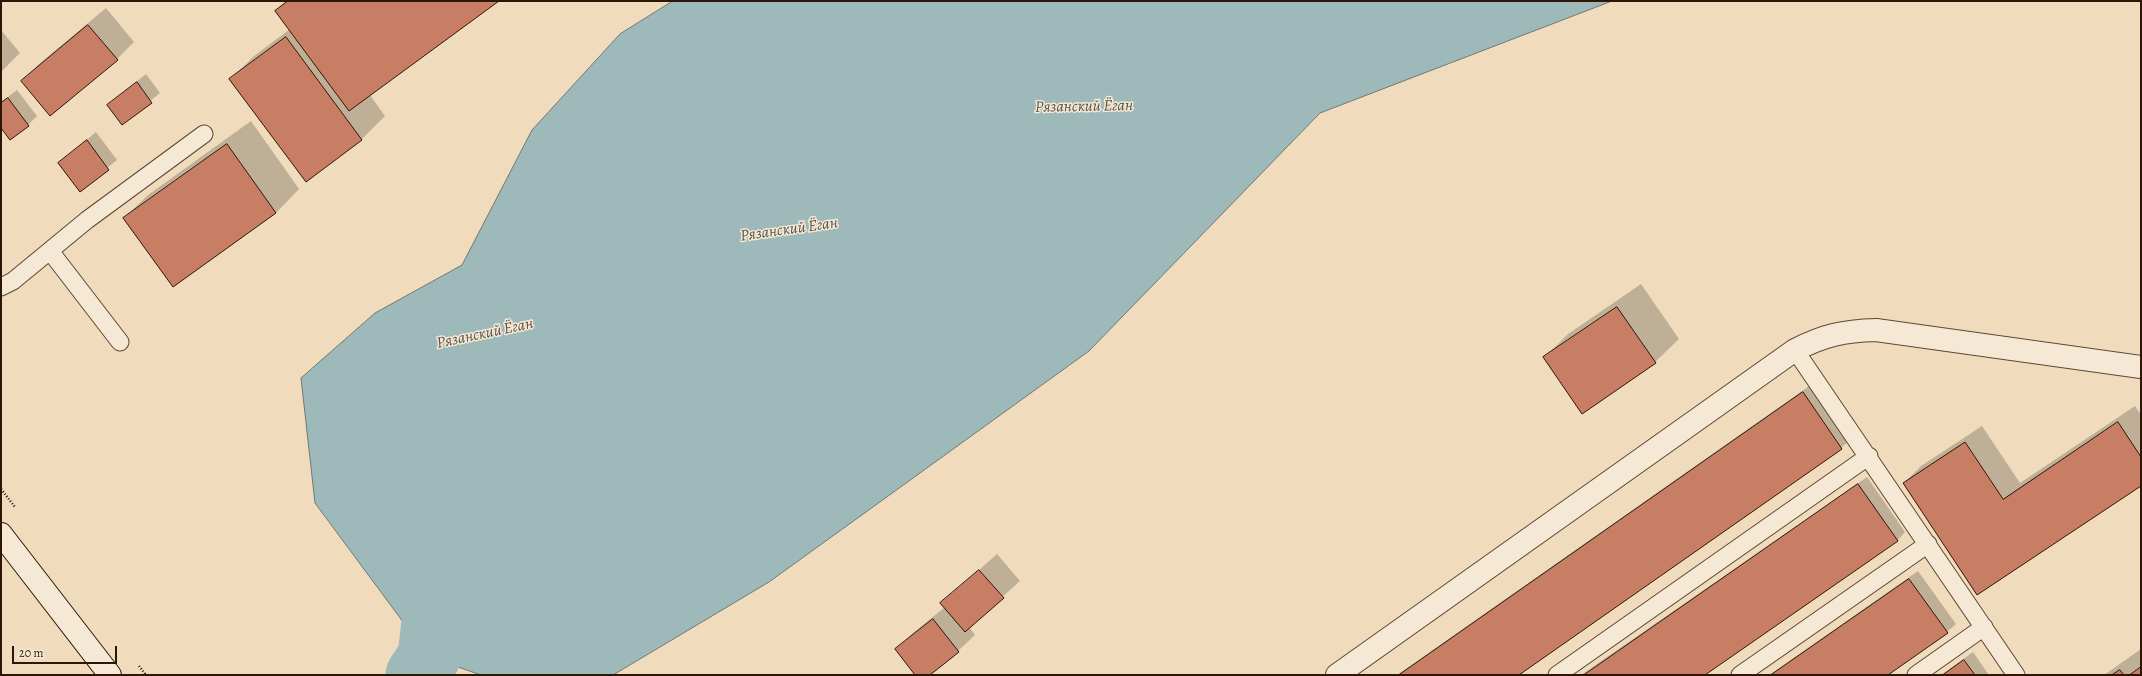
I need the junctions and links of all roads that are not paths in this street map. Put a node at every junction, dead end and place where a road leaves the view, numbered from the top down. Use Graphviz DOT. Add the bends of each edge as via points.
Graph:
graph roads {
  1 [pos="204,134"];
  2 [pos="50,251"];
  3 [pos="1,286"];
  4 [pos="120,342"];
  5 [pos="1795,350"];
  6 [pos="2141,367"];
  7 [pos="1868,456"];
  8 [pos="1,534"];
  9 [pos="1928,544"];
  10 [pos="1984,627"];
  11 [pos="110,675"];
  12 [pos="1338,675"];
  13 [pos="1557,675"];
  14 [pos="1740,675"];
  15 [pos="1916,675"];
  16 [pos="2016,675"];
  1 -- 2 [label="lane" via="87,220"];
  2 -- 3 [label="lane" via="13,281"];
  2 -- 4 [label="lane"];
  5 -- 6 [label="street" via="1818,338 1847,331 1876,330"];
  5 -- 7 [label="lane"];
  5 -- 12 [label="street"];
  7 -- 9 [label="lane"];
  7 -- 13 [label="lane"];
  8 -- 11 [label="street"];
  9 -- 10 [label="lane"];
  9 -- 14 [label="lane"];
  10 -- 15 [label="lane"];
  10 -- 16 [label="lane"];
}
